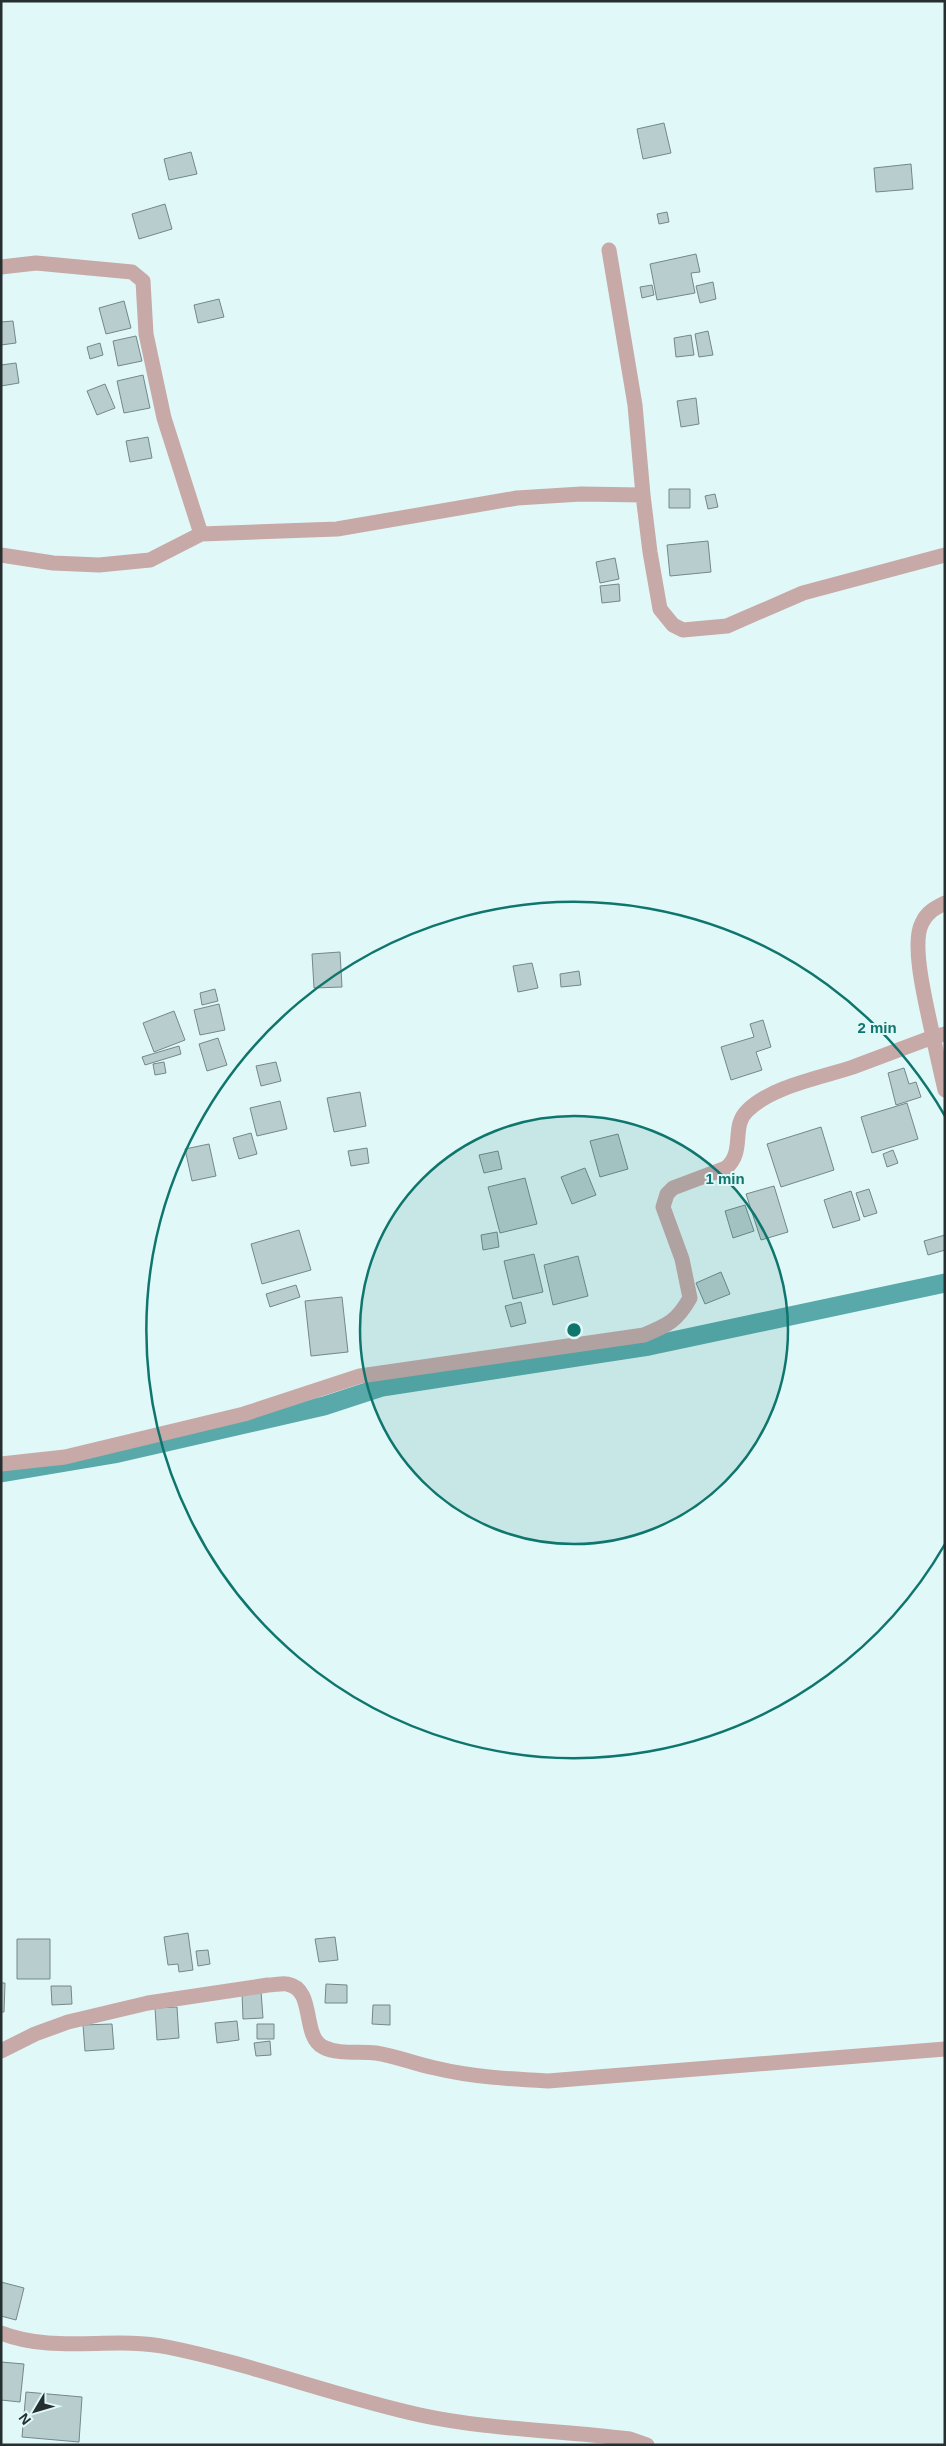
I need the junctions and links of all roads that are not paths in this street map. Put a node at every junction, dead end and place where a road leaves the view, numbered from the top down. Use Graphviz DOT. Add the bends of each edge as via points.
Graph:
graph roads {
  1 [pos="609,250"];
  2 [pos="1,267"];
  3 [pos="643,495"];
  4 [pos="201,534"];
  5 [pos="1,555"];
  6 [pos="945,555"];
  7 [pos="945,903"];
  8 [pos="939,1035"];
  9 [pos="945,1090"];
  10 [pos="1,1464"];
  11 [pos="945,2049"];
  12 [pos="2,2053"];
  13 [pos="1,2334"];
  14 [pos="647,2445"];
  1 -- 3 [label="street" via="635,405"];
  2 -- 4 [label="street" via="36,263 132,272 140,276 146,334 164,418"];
  3 -- 4 [label="street" via="517,498 337,529"];
  3 -- 6 [label="street" via="660,609 669,622 683,630 727,626 803,593"];
  4 -- 5 [label="street" via="150,560 99,564"];
  7 -- 8 [label="street" via="930,911 921,924 918,944 920,971"];
  8 -- 9 [label="street"];
  8 -- 10 [label="street" via="763,1096 740,1119 738,1149 731,1164 673,1188 667,1194 664,1207 682,1259 690,1298 672,1323 644,1335 360,1376 244,1414 65,1457"];
  11 -- 12 [label="street" via="548,2081 490,2078 377,2053 339,2051 323,2046 315,2040 304,1998 288,1984 148,2002 68,2022 35,2034"];
  13 -- 14 [label="street" via="41,2343 165,2346 465,2424 630,2439"];
}
